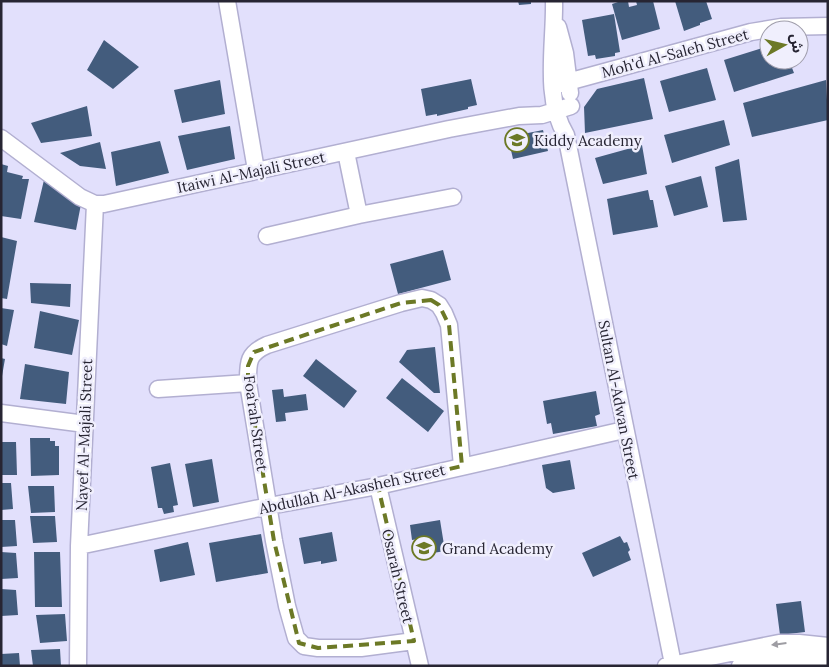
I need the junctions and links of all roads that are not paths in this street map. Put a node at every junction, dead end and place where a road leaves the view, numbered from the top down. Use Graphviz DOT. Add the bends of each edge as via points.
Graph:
graph roads {
  1 [pos="227,1"];
  2 [pos="554,9"];
  3 [pos="828,26"];
  4 [pos="562,96"];
  5 [pos="1,138"];
  6 [pos="346,152"];
  7 [pos="256,170"];
  8 [pos="453,197"];
  9 [pos="95,204"];
  10 [pos="359,215"];
  11 [pos="267,236"];
  12 [pos="248,383"];
  13 [pos="158,388"];
  14 [pos="1,413"];
  15 [pos="85,424"];
  16 [pos="624,430"];
  17 [pos="462,466"];
  18 [pos="378,486"];
  19 [pos="269,506"];
  20 [pos="79,546"];
  21 [pos="414,641"];
  22 [pos="828,646"];
  23 [pos="828,658"];
  24 [pos="669,665"];
  25 [pos="78,666"];
  26 [pos="420,666"];
  27 [pos="740,666"];
  1 -- 7 [label="street"];
  2 -- 4 [label="street, Sultan Al-Adwan Street" via="552,50"];
  3 -- 4 [label="street, Moh'd Al-Saleh Street" via="781,27 751,32"];
  4 -- 6 [label="street, Itaiwi Al-Majali Street" via="532,116 449,129"];
  4 -- 16 [label="street, Sultan Al-Adwan Street" via="561,127 566,135"];
  5 -- 9 [label="street" via="80,197"];
  6 -- 7 [label="street, Itaiwi Al-Majali Street"];
  6 -- 10 [label="street"];
  7 -- 9 [label="street, Itaiwi Al-Majali Street"];
  8 -- 10 [label="street"];
  9 -- 15 [label="street, Nayef Al-Majali Street"];
  10 -- 11 [label="street"];
  12 -- 13 [label="street"];
  12 -- 17 [label="street, Foa‘rah Street" via="250,357 258,348 401,303 422,298 431,300 439,305 449,325"];
  12 -- 19 [label="street, Foa‘rah Street"];
  14 -- 15 [label="street"];
  15 -- 20 [label="street, Nayef Al-Majali Street"];
  16 -- 17 [label="street, Abdullah Al-Akasheh Street"];
  16 -- 24 [label="street, Sultan Al-Adwan Street"];
  17 -- 18 [label="street, Abdullah Al-Akasheh Street"];
  18 -- 19 [label="street, Abdullah Al-Akasheh Street"];
  18 -- 21 [label="street, Osarah Street"];
  19 -- 20 [label="street, Abdullah Al-Akasheh Street"];
  19 -- 21 [label="street, Foa‘rah Street" via="287,606 299,643 309,648 361,648"];
  20 -- 25 [label="street, Nayef Al-Majali Street"];
  21 -- 26 [label="street, Osarah Street"];
  22 -- 24 [label="street, one-way" via="779,643"];
  23 -- 27 [label="street" via="780,658"];
}
